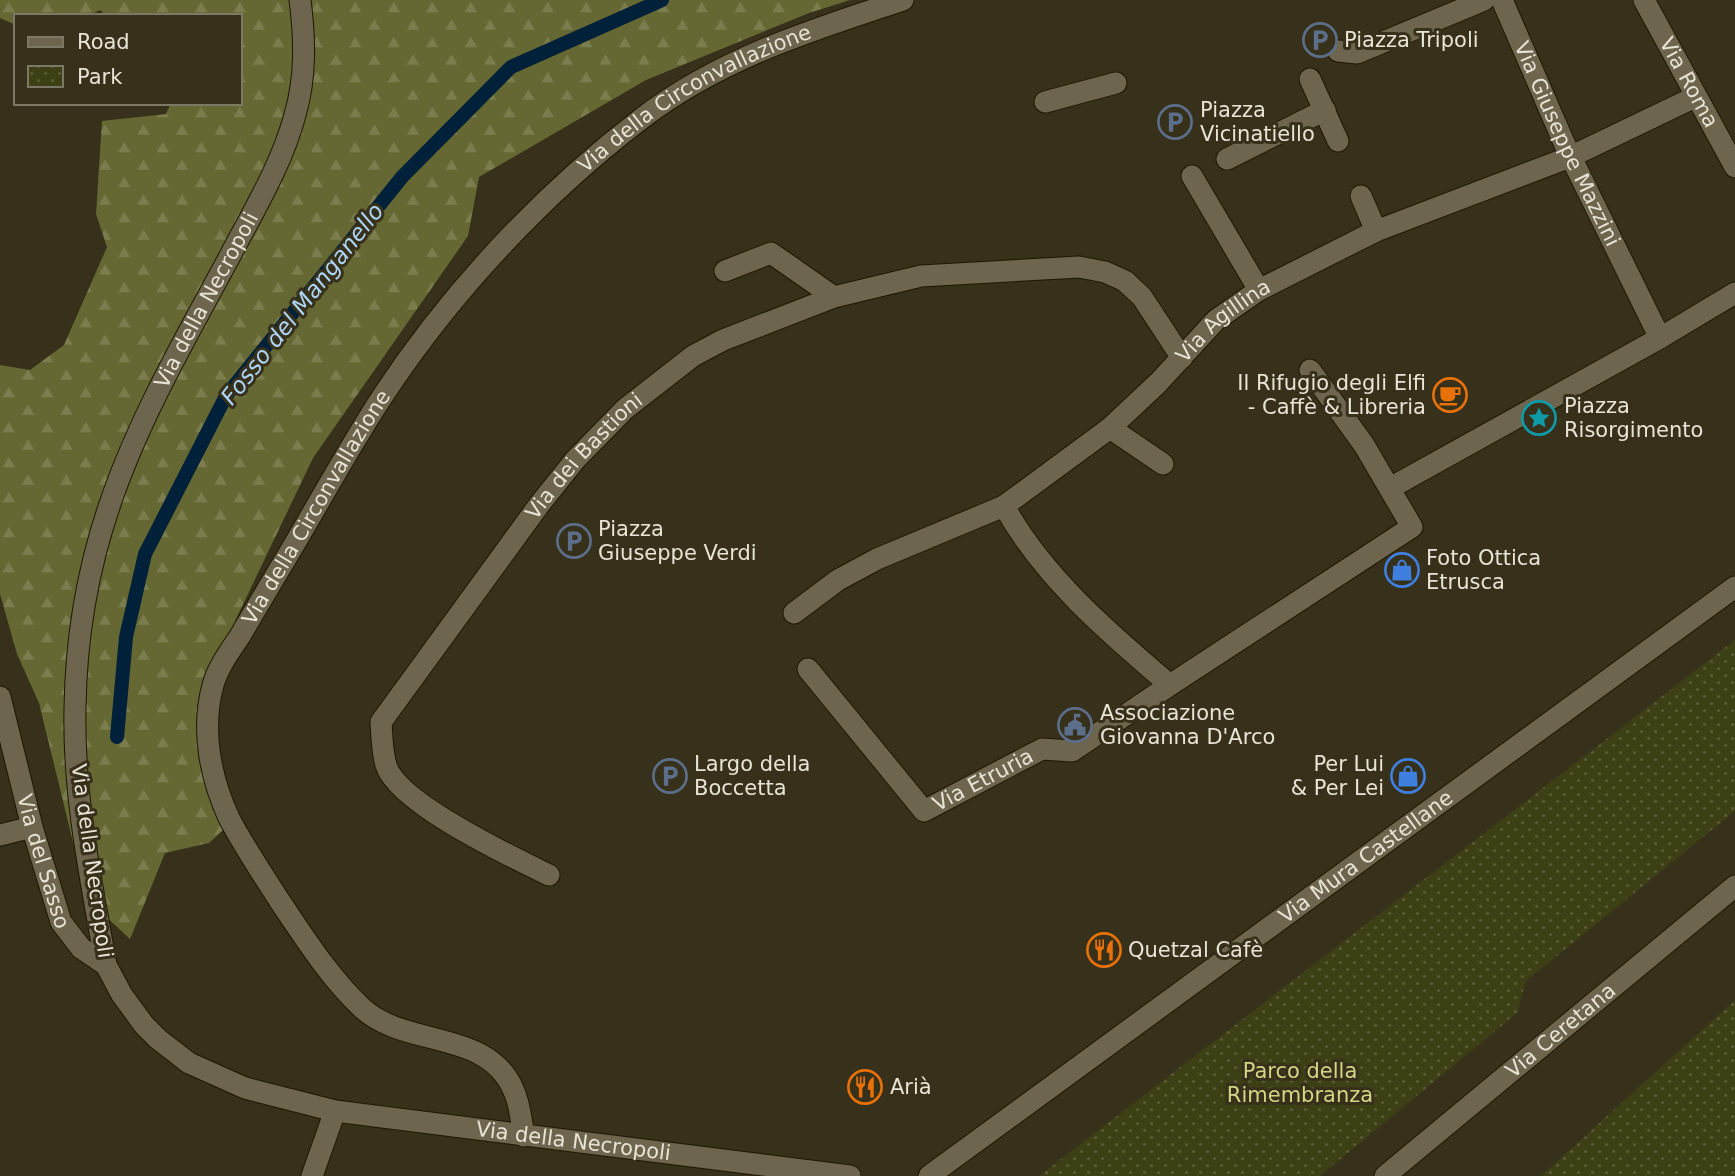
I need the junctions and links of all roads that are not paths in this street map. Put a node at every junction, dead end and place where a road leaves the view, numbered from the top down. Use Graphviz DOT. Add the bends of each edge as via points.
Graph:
graph roads {
  1 [pos="300,0"];
  2 [pos="903,0"];
  3 [pos="1483,0"];
  4 [pos="1502,0"];
  5 [pos="1644,0"];
  6 [pos="1338,51"];
  7 [pos="1310,79"];
  8 [pos="1116,83"];
  9 [pos="1695,97"];
  10 [pos="1045,102"];
  11 [pos="1325,110"];
  12 [pos="1338,141"];
  13 [pos="1570,156"];
  14 [pos="1227,159"];
  15 [pos="1735,167"];
  16 [pos="1192,176"];
  17 [pos="1362,196"];
  18 [pos="1376,231"];
  19 [pos="725,271"];
  20 [pos="1259,290"];
  21 [pos="1735,293"];
  22 [pos="834,297"];
  23 [pos="1660,338"];
  24 [pos="1182,358"];
  25 [pos="1310,370"];
  26 [pos="1110,428"];
  27 [pos="1163,464"];
  28 [pos="1390,488"];
  29 [pos="1004,506"];
  30 [pos="1735,587"];
  31 [pos="794,613"];
  32 [pos="808,669"];
  33 [pos="1170,685"];
  34 [pos="0,697"];
  35 [pos="32,827"];
  36 [pos="0,835"];
  37 [pos="549,875"];
  38 [pos="1735,886"];
  39 [pos="106,965"];
  40 [pos="335,1111"];
  41 [pos="524,1136"];
  42 [pos="312,1176"];
  43 [pos="850,1176"];
  44 [pos="929,1176"];
  45 [pos="1385,1176"];
  1 -- 39 [label="street, Via della Necropoli" via="304,53 289,136 136,438 110,503 85,600 76,674 76,746 82,824"];
  2 -- 41 [label="street, Via della Circonvallazione" via="787,39 709,74 641,119 532,215 429,331 382,396 214,683 209,738 215,787 247,850 289,915 336,980 378,1020 470,1049 502,1070 516,1095"];
  3 -- 6 [label="street" via="1357,53"];
  4 -- 13 [label="street, Via Giuseppe Mazzini"];
  5 -- 9 [label="street, Via Roma"];
  7 -- 11 [label="street"];
  8 -- 10 [label="street"];
  9 -- 13 [label="street, Via Agillina"];
  9 -- 15 [label="street, Via Roma"];
  11 -- 12 [label="street"];
  11 -- 14 [label="street"];
  13 -- 18 [label="street, Via Agillina"];
  13 -- 23 [label="street, Via Giuseppe Mazzini"];
  16 -- 20 [label="street"];
  17 -- 18 [label="street"];
  18 -- 20 [label="street, Via Agillina"];
  19 -- 22 [label="street" via="771,253"];
  20 -- 24 [label="street, Via Agillina" via="1216,320"];
  21 -- 23 [label="street"];
  22 -- 24 [label="street, Via dei Bastioni" via="946,274 1066,266 1105,272 1125,281 1142,297"];
  22 -- 37 [label="street, Via dei Bastioni" via="713,345 674,369 625,409 538,505 381,722 386,766 401,789 468,834"];
  23 -- 28 [label="street"];
  24 -- 26 [label="street, Via Agillina"];
  25 -- 28 [label="street"];
  26 -- 27 [label="street"];
  26 -- 29 [label="street, Via Agillina"];
  28 -- 33 [label="street, Via Etruria" via="1412,527"];
  29 -- 31 [label="street, Via Agillina" via="877,559 838,580"];
  29 -- 33 [label="street" via="1023,538 1070,592"];
  30 -- 44 [label="street, Via Mura Castellane"];
  32 -- 33 [label="street, Via Etruria" via="924,811 1042,749 1072,751"];
  34 -- 35 [label="street, Via del Sasso"];
  35 -- 36 [label="street"];
  35 -- 39 [label="street, Via del Sasso" via="61,922 81,948"];
  38 -- 45 [label="street, Via Ceretana"];
  39 -- 40 [label="street, Via della Necropoli" via="144,1025 189,1063 245,1088"];
  40 -- 41 [label="street, Via della Necropoli"];
  40 -- 42 [label="street"];
  41 -- 43 [label="street, Via della Necropoli"];
}
